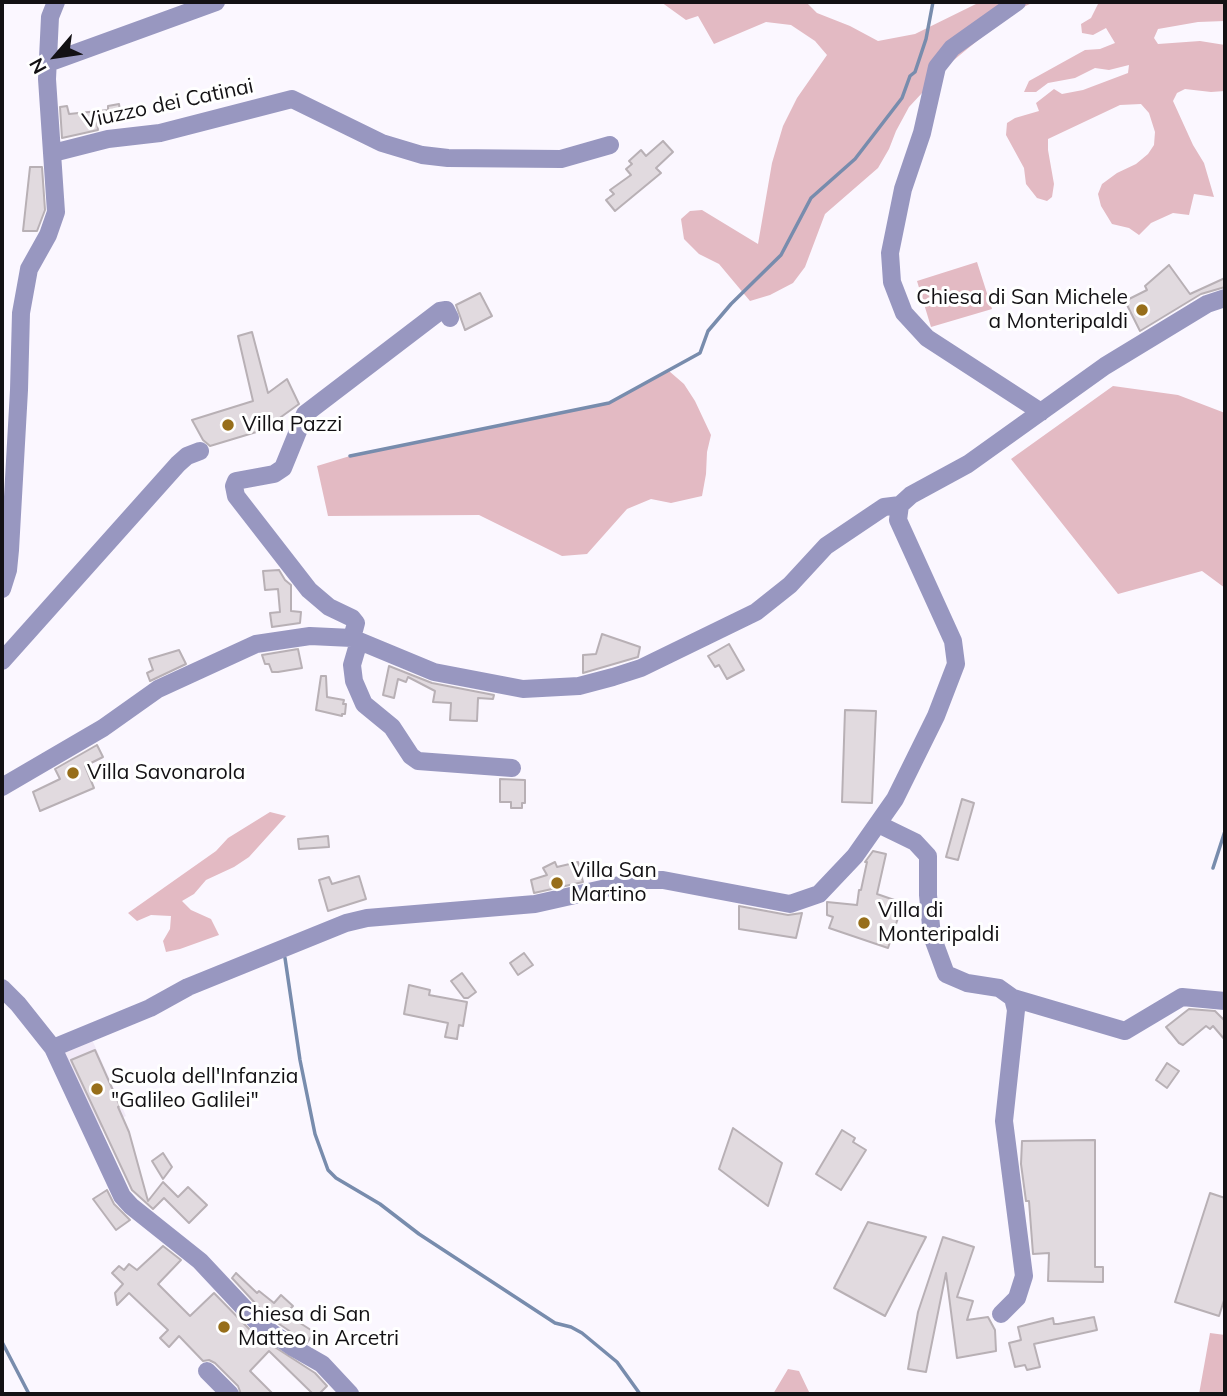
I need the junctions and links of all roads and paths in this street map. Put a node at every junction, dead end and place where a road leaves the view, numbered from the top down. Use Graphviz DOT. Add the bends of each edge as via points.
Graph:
graph roads {
  1 [pos="56,2"];
  2 [pos="216,2"];
  3 [pos="1017,2"];
  4 [pos="48,62"];
  5 [pos="610,145"];
  6 [pos="52,153"];
  7 [pos="1225,298"];
  8 [pos="450,318"];
  9 [pos="1041,412"];
  10 [pos="200,451"];
  11 [pos="8,487"];
  12 [pos="900,505"];
  13 [pos="2,589"];
  14 [pos="355,640"];
  15 [pos="2,661"];
  16 [pos="512,768"];
  17 [pos="2,787"];
  18 [pos="878,824"];
  19 [pos="2,988"];
  20 [pos="1013,998"];
  21 [pos="1225,1001"];
  22 [pos="53,1048"];
  23 [pos="1001,1314"];
  24 [pos="207,1371"];
  25 [pos="342,1391"];
  26 [pos="230,1394"];
  1 -- 4 [label="street" via="50,17"];
  2 -- 4 [label="street"];
  3 -- 9 [label="street" via="953,48 937,67 890,253 892,282 903,309 927,338"];
  4 -- 6 [label="street"];
  5 -- 6 [label="street, Viuzzo dei Catinai" via="561,159 422,155 382,143 292,99 160,133 108,139"];
  6 -- 11 [label="street" via="56,212 29,269 21,313"];
  7 -- 9 [label="street" via="1138,345"];
  8 -- 14 [label="street" via="446,310 440,311 305,414 283,468 236,481 234,486 243,505 309,590 356,623"];
  9 -- 12 [label="street"];
  10 -- 15 [label="street" via="178,464"];
  11 -- 13 [label="street" via="8,570"];
  12 -- 14 [label="street" via="884,507 826,546 790,585 756,612 641,668 579,686 523,690 496,685 434,672"];
  12 -- 18 [label="street" via="898,520 953,641 956,664 930,728"];
  14 -- 16 [label="street" via="354,681 364,704 392,727 411,756 418,761"];
  14 -- 17 [label="street" via="310,636 256,644 219,659 158,689 103,728"];
  18 -- 20 [label="street" via="915,842 928,856 932,936 946,974 999,988"];
  18 -- 22 [label="street" via="820,894 803,901 790,904 642,880 535,904 367,918 188,987"];
  19 -- 22 [label="street"];
  20 -- 21 [label="street" via="1125,1031 1182,997"];
  20 -- 23 [label="street" via="1016,1010 1004,1121 1024,1276 1017,1298"];
  22 -- 25 [label="street" via="122,1196 200,1261 259,1324 322,1364"];
  24 -- 26 [label="street"];
}
